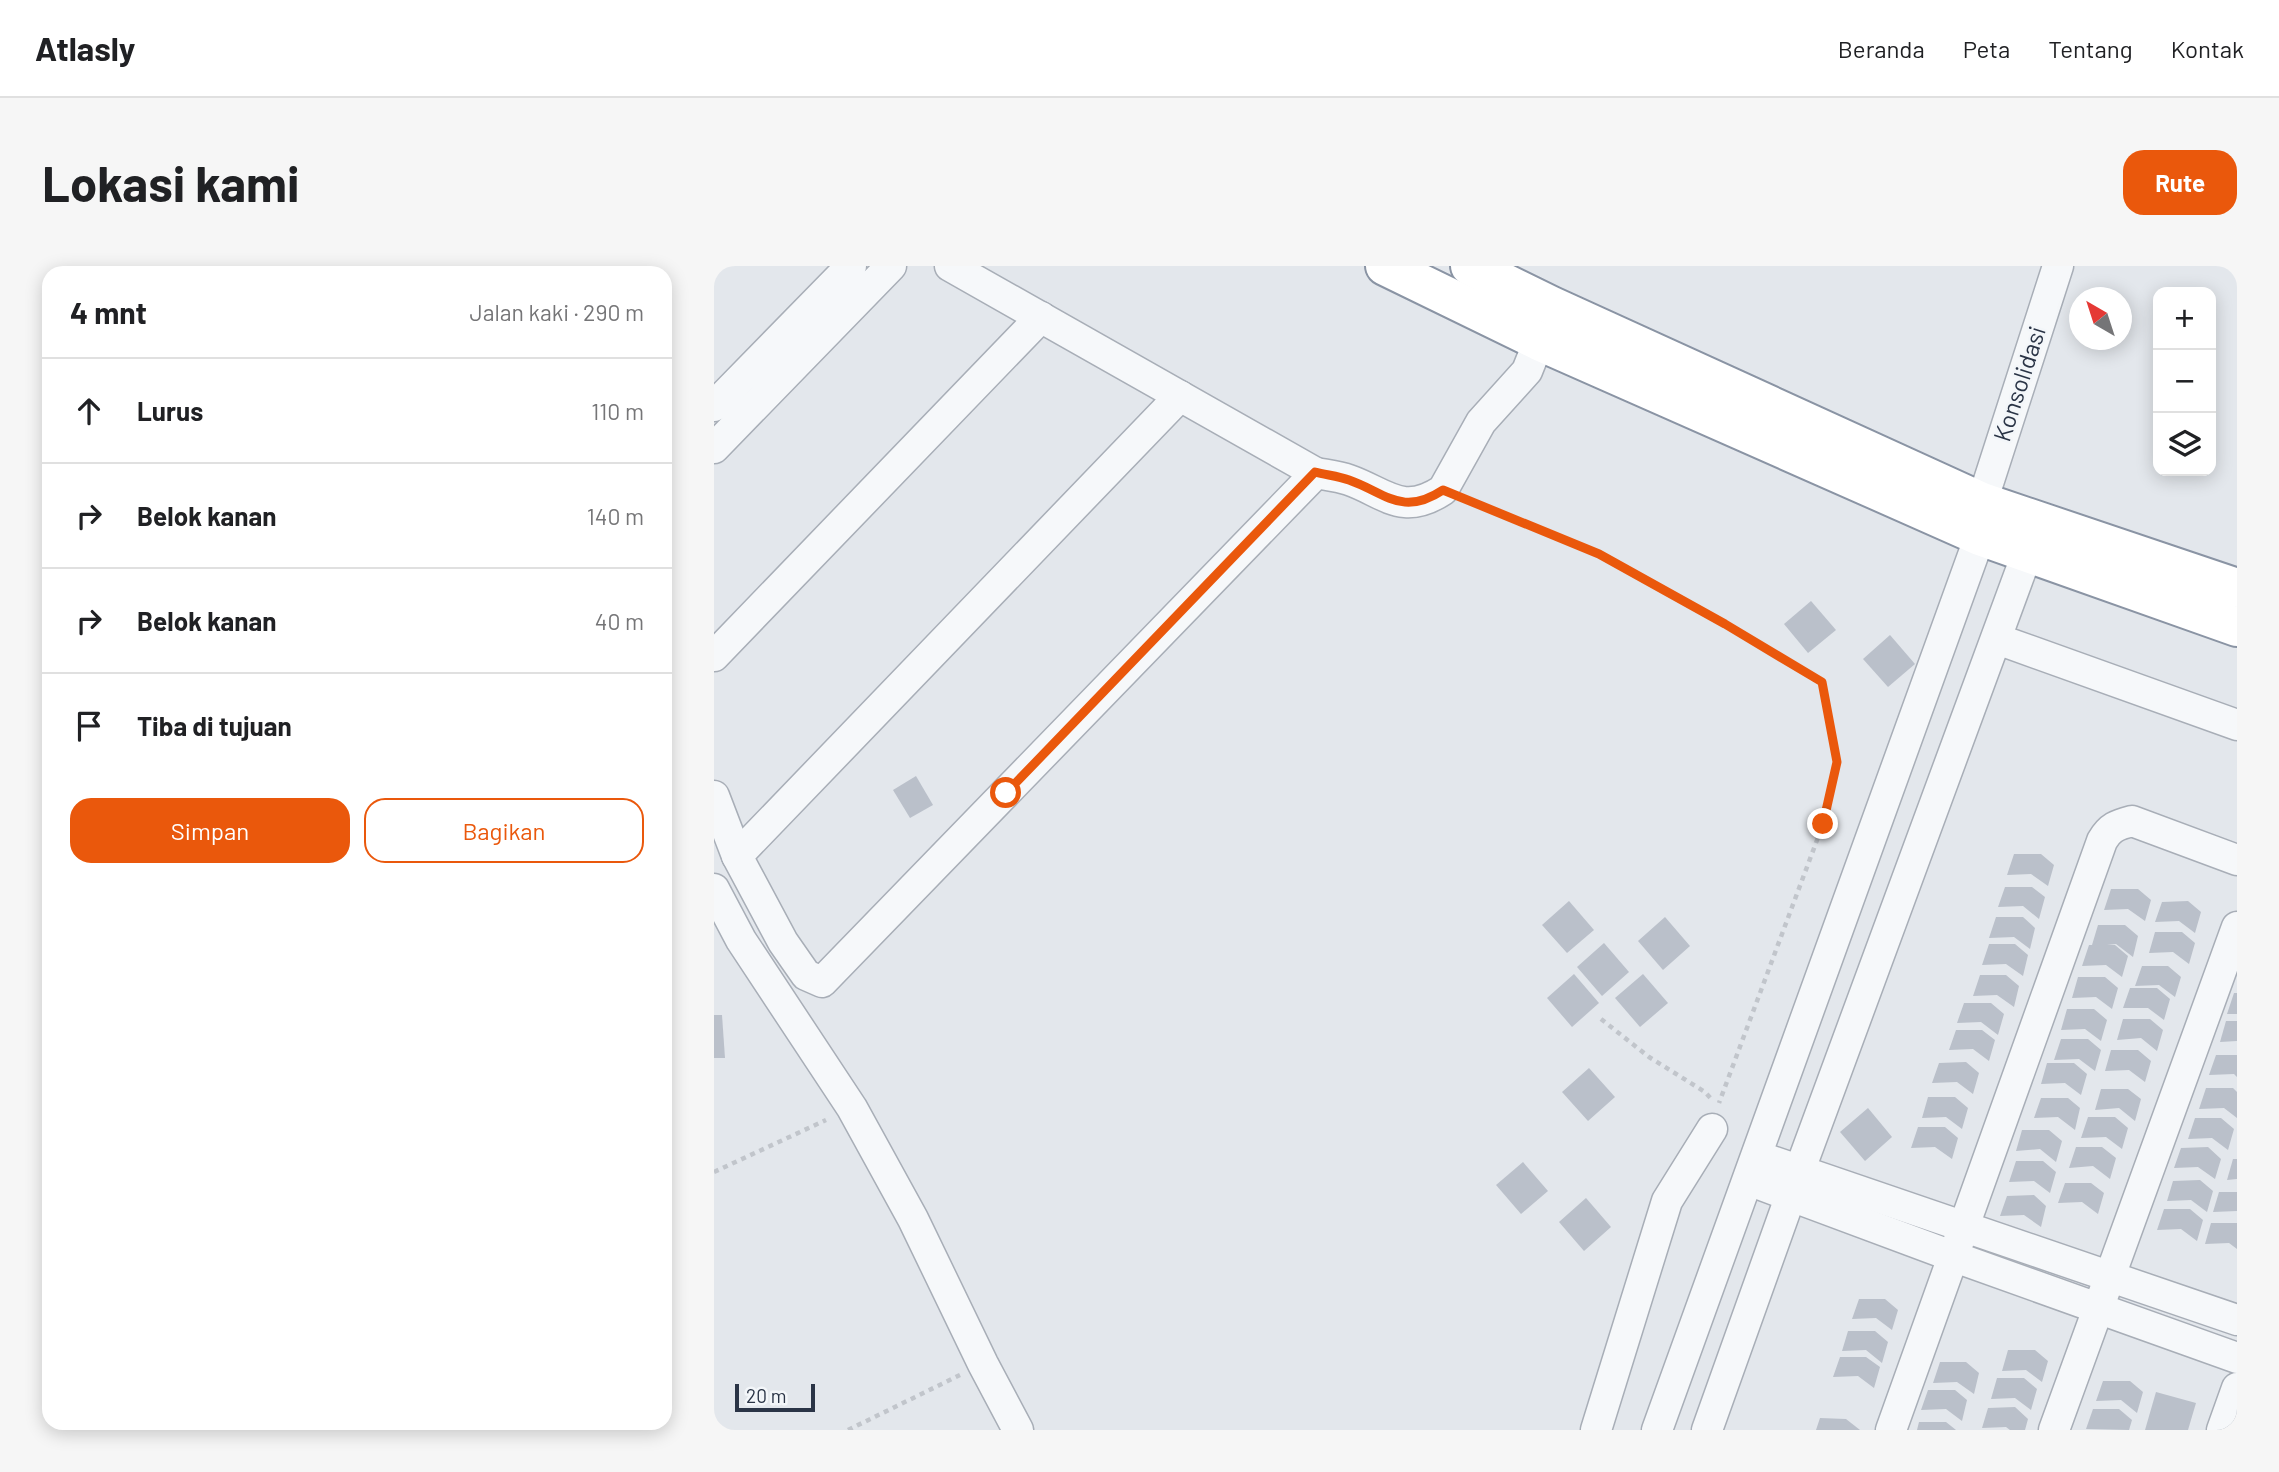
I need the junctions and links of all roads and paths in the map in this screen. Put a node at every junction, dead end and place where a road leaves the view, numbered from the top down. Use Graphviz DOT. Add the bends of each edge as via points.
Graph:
graph roads {
  1 [pos="851,266"];
  2 [pos="891,266"];
  3 [pos="950,266"];
  4 [pos="1385,266"];
  5 [pos="1470,266"];
  6 [pos="2059,266"];
  7 [pos="1552,306"];
  8 [pos="1041,317"];
  9 [pos="1539,341"];
  10 [pos="1180,396"];
  11 [pos="714,406"];
  12 [pos="714,448"];
  13 [pos="1315,472"];
  14 [pos="1443,490"];
  15 [pos="1981,519"];
  16 [pos="2028,554"];
  17 [pos="2237,589"];
  18 [pos="2237,626"];
  19 [pos="1997,639"];
  20 [pos="714,656"];
  21 [pos="2237,726"];
  22 [pos="714,796"];
  23 [pos="737,856"];
  24 [pos="2237,860"];
  25 [pos="714,889"];
  26 [pos="2237,927"];
  27 [pos="1601,1019"];
  28 [pos="852,1108"];
  29 [pos="1712,1129"];
  30 [pos="1752,1168"];
  31 [pos="714,1172"];
  32 [pos="1796,1183"];
  33 [pos="1964,1226"];
  34 [pos="1952,1256"];
  35 [pos="2109,1276"];
  36 [pos="2099,1309"];
  37 [pos="2237,1321"];
  38 [pos="2237,1358"];
  39 [pos="983,1364"];
  40 [pos="2237,1388"];
  41 [pos="848,1430"];
  42 [pos="1018,1430"];
  43 [pos="1596,1430"];
  44 [pos="1657,1430"];
  45 [pos="1707,1430"];
  46 [pos="1891,1430"];
  47 [pos="2054,1430"];
  48 [pos="2222,1430"];
  1 -- 11 [label="street"];
  2 -- 12 [label="street"];
  3 -- 8 [label="street"];
  4 -- 9 [label="highway"];
  5 -- 7 [label="highway"];
  6 -- 15 [label="street, Konsolidasi"];
  7 -- 9 [label="highway"];
  7 -- 15 [label="highway"];
  8 -- 10 [label="street"];
  8 -- 20 [label="street"];
  9 -- 14 [label="street" via="1527,371 1481,422"];
  9 -- 15 [label="highway"];
  10 -- 13 [label="street"];
  10 -- 23 [label="street"];
  13 -- 14 [label="street" via="1349,480 1389,500 1413,502"];
  13 -- 23 [label="street" via="822,982 806,975 783,943"];
  14 -- 27 [label="path" via="1599,554 1822,682 1837,762 1823,824 1718,1107 1705,1092 1649,1057"];
  15 -- 16 [label="highway"];
  15 -- 17 [label="highway"];
  15 -- 30 [label="street, Konsolidasi"];
  16 -- 18 [label="highway"];
  16 -- 19 [label="street"];
  19 -- 21 [label="street"];
  19 -- 32 [label="street"];
  22 -- 23 [label="street"];
  24 -- 33 [label="street" via="2132,821 2109,830"];
  25 -- 28 [label="street" via="741,940"];
  26 -- 35 [label="street"];
  28 -- 31 [label="path"];
  28 -- 39 [label="street"];
  29 -- 43 [label="street" via="1667,1201"];
  30 -- 32 [label="street"];
  30 -- 44 [label="street, Konsolidasi"];
  32 -- 33 [label="street"];
  32 -- 34 [label="street"];
  32 -- 45 [label="street"];
  33 -- 34 [label="street"];
  33 -- 35 [label="street"];
  34 -- 36 [label="street"];
  34 -- 46 [label="street"];
  35 -- 36 [label="street"];
  35 -- 37 [label="street"];
  36 -- 38 [label="street"];
  36 -- 47 [label="street"];
  39 -- 41 [label="path"];
  39 -- 42 [label="street"];
  40 -- 48 [label="street"];
}
